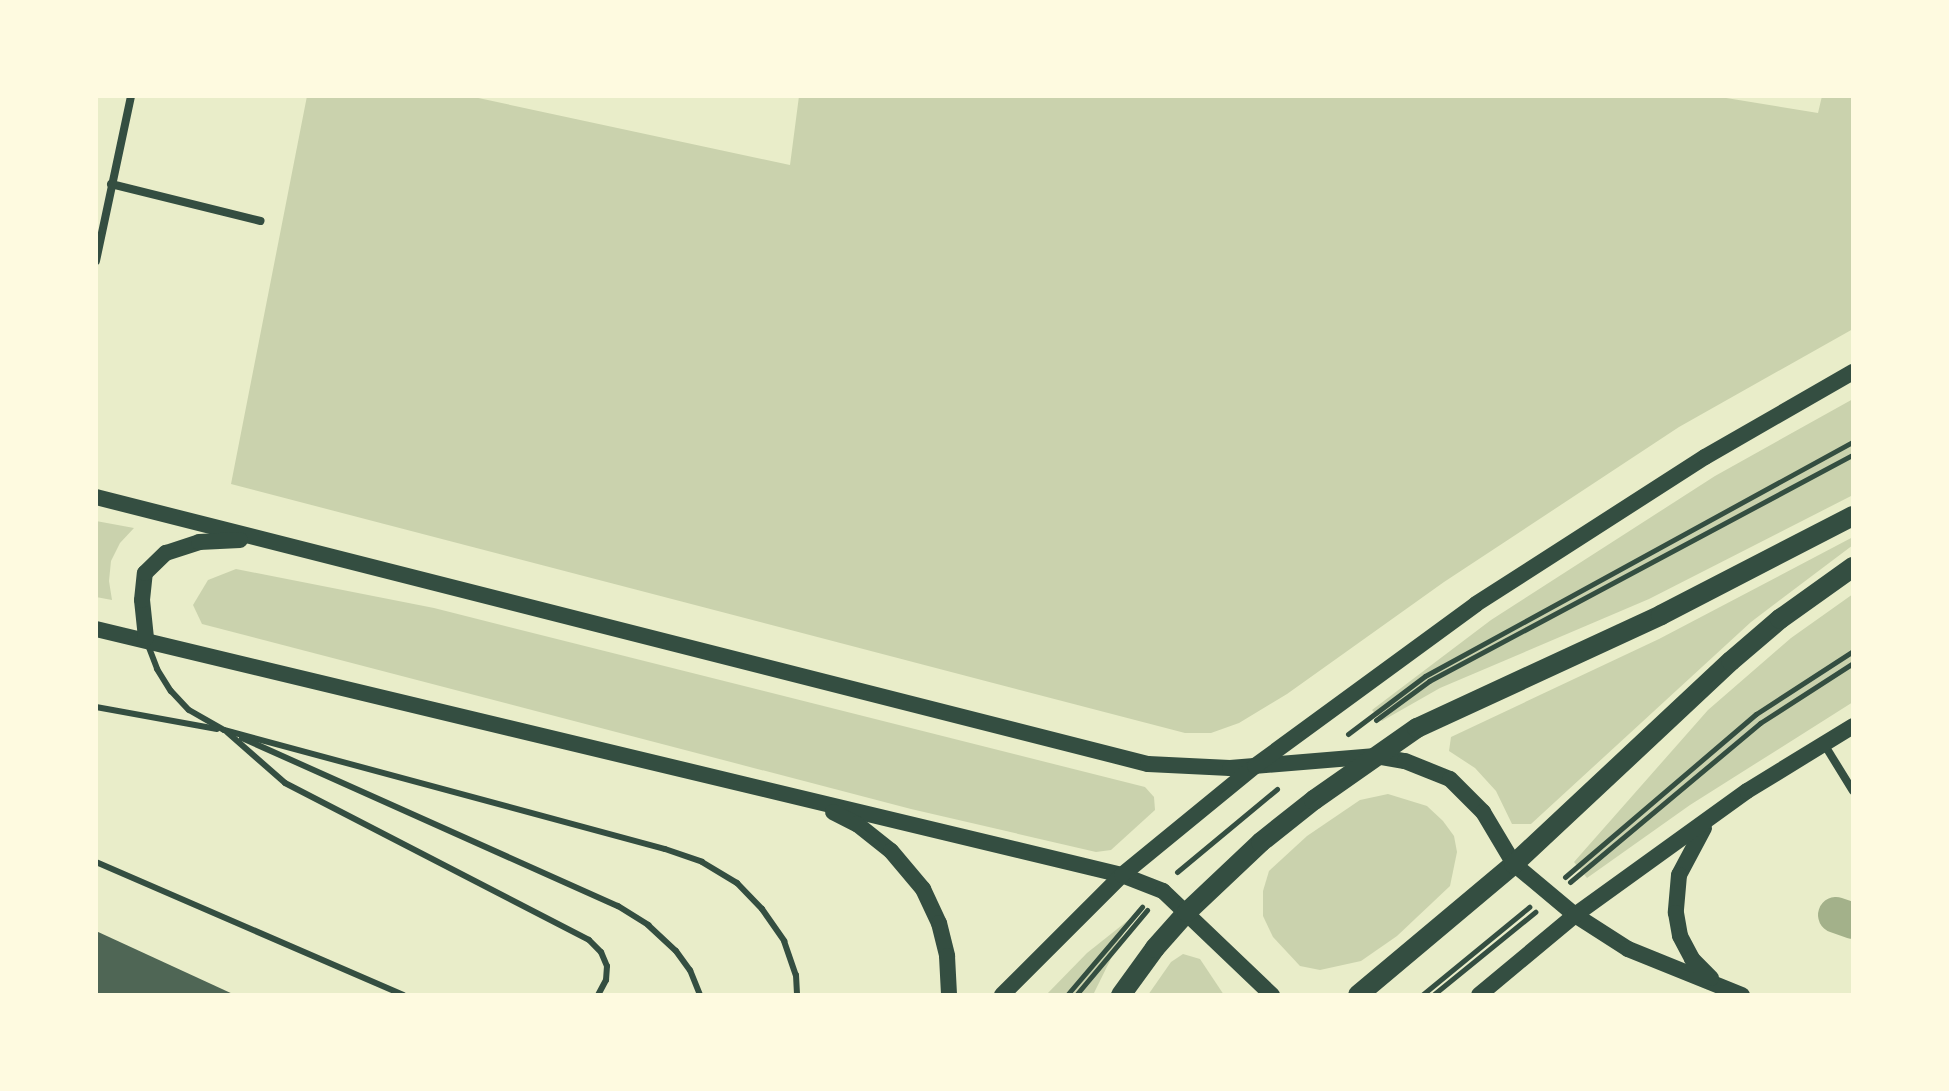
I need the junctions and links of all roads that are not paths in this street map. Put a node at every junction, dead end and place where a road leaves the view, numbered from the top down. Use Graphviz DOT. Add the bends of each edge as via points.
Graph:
graph roads {
  1 [pos="131,96"];
  2 [pos="111,184"];
  3 [pos="260,221"];
  4 [pos="96,261"];
  5 [pos="1853,372"];
  6 [pos="96,497"];
  7 [pos="1853,516"];
  8 [pos="258,539"];
  9 [pos="1853,567"];
  10 [pos="96,629"];
  11 [pos="146,638"];
  12 [pos="96,707"];
  13 [pos="1853,726"];
  14 [pos="224,730"];
  15 [pos="1824,744"];
  16 [pos="1376,756"];
  17 [pos="1255,766"];
  18 [pos="1853,791"];
  19 [pos="811,800"];
  20 [pos="1719,811"];
  21 [pos="96,862"];
  22 [pos="1514,864"];
  23 [pos="1122,875"];
  24 [pos="1187,912"];
  25 [pos="1575,915"];
  26 [pos="1725,989"];
  27 [pos="404,995"];
  28 [pos="598,995"];
  29 [pos="700,995"];
  30 [pos="797,995"];
  31 [pos="949,995"];
  32 [pos="1002,995"];
  33 [pos="1121,995"];
  34 [pos="1272,995"];
  35 [pos="1358,995"];
  36 [pos="1479,995"];
  37 [pos="1742,995"];
  1 -- 2 [label="street"];
  2 -- 3 [label="street"];
  2 -- 4 [label="street"];
  5 -- 17 [label="main road" via="1705,457 1476,604"];
  6 -- 8 [label="main road"];
  7 -- 16 [label="main road" via="1661,615 1417,728"];
  8 -- 11 [label="main road" via="199,542 166,553 145,573"];
  8 -- 17 [label="main road" via="1148,764"];
  9 -- 22 [label="main road" via="1731,661"];
  10 -- 11 [label="main road"];
  11 -- 14 [label="lane" via="171,691 189,710"];
  11 -- 19 [label="main road"];
  12 -- 14 [label="lane"];
  13 -- 15 [label="main road"];
  14 -- 28 [label="lane" via="285,783 589,940 607,966"];
  14 -- 29 [label="lane" via="618,906 676,951"];
  14 -- 30 [label="lane" via="702,862 737,883 762,909 784,941"];
  15 -- 18 [label="street"];
  15 -- 20 [label="main road"];
  16 -- 17 [label="main road"];
  16 -- 22 [label="main road" via="1450,779 1483,812"];
  16 -- 24 [label="main road" via="1287,820"];
  17 -- 23 [label="main road"];
  19 -- 23 [label="main road"];
  19 -- 31 [label="main road" via="880,842 923,889 939,923"];
  20 -- 25 [label="main road"];
  20 -- 26 [label="main road" via="1687,856 1676,891 1676,913 1692,959"];
  21 -- 27 [label="lane"];
  22 -- 25 [label="main road"];
  22 -- 35 [label="main road"];
  23 -- 24 [label="main road" via="1160,890"];
  23 -- 32 [label="main road"];
  24 -- 33 [label="main road"];
  24 -- 34 [label="main road"];
  25 -- 26 [label="main road" via="1628,949"];
  25 -- 36 [label="main road"];
  26 -- 37 [label="main road"];
}
